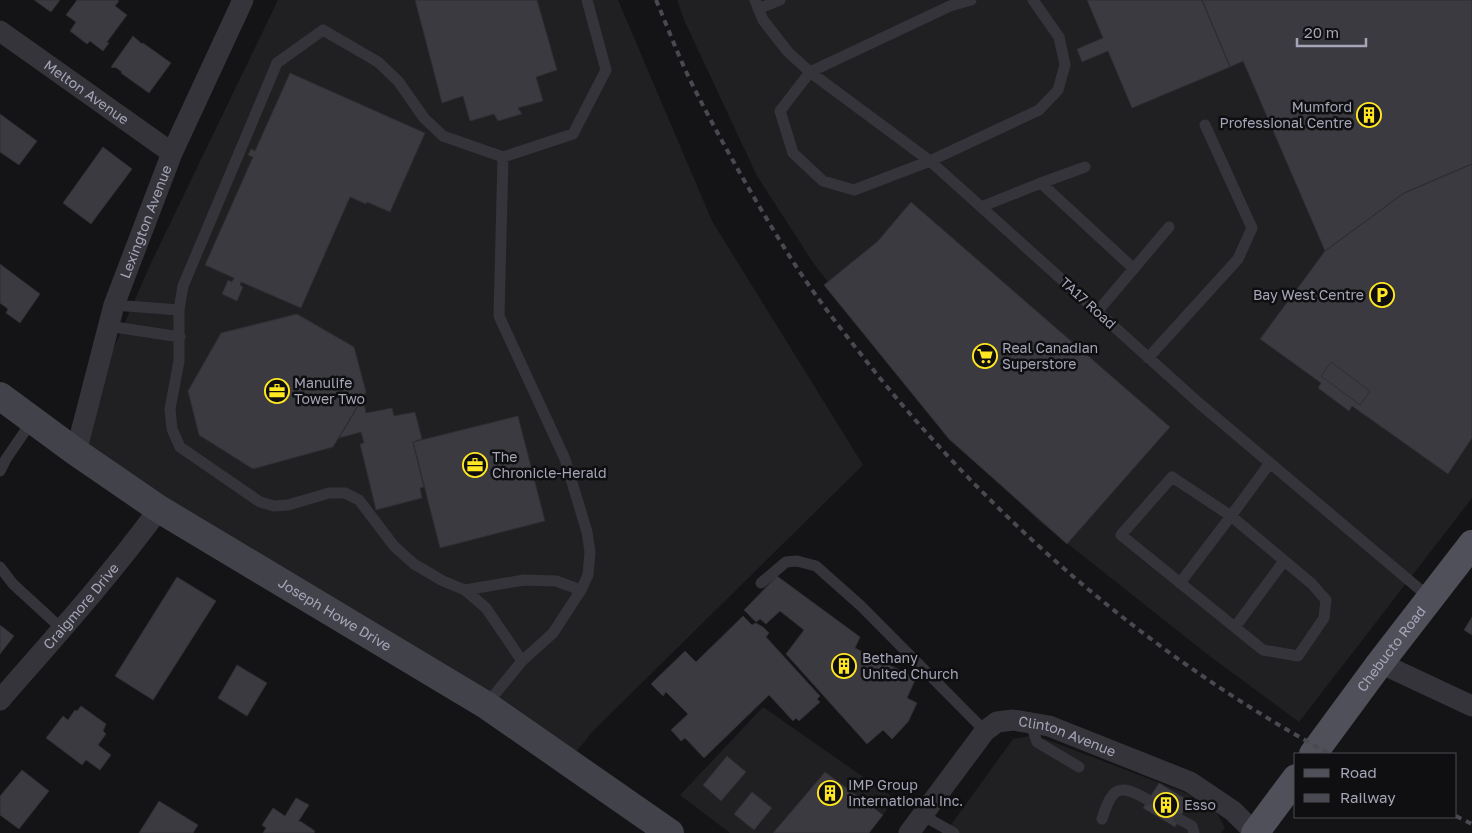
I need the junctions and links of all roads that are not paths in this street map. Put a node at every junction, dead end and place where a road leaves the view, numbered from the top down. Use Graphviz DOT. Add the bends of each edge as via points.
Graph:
graph roads {
  1 [pos="242,0"];
  2 [pos="587,0"];
  3 [pos="780,0"];
  4 [pos="971,0"];
  5 [pos="1033,0"];
  6 [pos="757,4"];
  7 [pos="0,31"];
  8 [pos="810,72"];
  9 [pos="1205,125"];
  10 [pos="172,153"];
  11 [pos="503,157"];
  12 [pos="930,160"];
  13 [pos="1085,167"];
  14 [pos="1041,183"];
  15 [pos="981,206"];
  16 [pos="1169,227"];
  17 [pos="1134,269"];
  18 [pos="114,305"];
  19 [pos="179,310"];
  20 [pos="1097,312"];
  21 [pos="108,326"];
  22 [pos="180,337"];
  23 [pos="1148,358"];
  24 [pos="0,396"];
  25 [pos="32,421"];
  26 [pos="76,452"];
  27 [pos="1270,463"];
  28 [pos="0,471"];
  29 [pos="159,509"];
  30 [pos="1231,516"];
  31 [pos="1472,544"];
  32 [pos="1284,561"];
  33 [pos="0,567"];
  34 [pos="762,583"];
  35 [pos="1180,583"];
  36 [pos="465,590"];
  37 [pos="581,590"];
  38 [pos="1431,599"];
  39 [pos="1235,627"];
  40 [pos="62,629"];
  41 [pos="522,661"];
  42 [pos="1380,663"];
  43 [pos="0,700"];
  44 [pos="486,705"];
  45 [pos="1472,706"];
  46 [pos="1030,722"];
  47 [pos="986,731"];
  48 [pos="1314,753"];
  49 [pos="1079,767"];
  50 [pos="1294,781"];
  51 [pos="1148,800"];
  52 [pos="922,815"];
  53 [pos="1102,819"];
  54 [pos="1179,819"];
  55 [pos="1193,829"];
  56 [pos="670,833"];
  57 [pos="909,833"];
  58 [pos="954,833"];
  59 [pos="1202,833"];
  60 [pos="1255,833"];
  1 -- 10 [label="street, Lexington Avenue"];
  2 -- 11 [label="lane" via="606,70 573,134"];
  3 -- 6 [label="lane"];
  4 -- 8 [label="lane" via="950,6"];
  5 -- 12 [label="lane" via="1059,37 1065,65 1058,90 1039,110"];
  6 -- 8 [label="lane, TA17 Road" via="763,20 788,52"];
  7 -- 10 [label="street, Melton Avenue"];
  8 -- 12 [label="lane, TA17 Road"];
  8 -- 12 [label="lane" via="780,111 793,153 823,181 854,190"];
  9 -- 23 [label="lane" via="1252,228 1238,259"];
  10 -- 18 [label="street, Lexington Avenue"];
  11 -- 19 [label="lane" via="443,136 378,62 323,30 277,64 183,286"];
  11 -- 37 [label="lane" via="499,316 565,458 590,552 588,575"];
  12 -- 15 [label="lane, TA17 Road"];
  13 -- 14 [label="lane"];
  14 -- 15 [label="lane"];
  14 -- 17 [label="lane"];
  15 -- 20 [label="lane, TA17 Road"];
  16 -- 17 [label="lane"];
  17 -- 20 [label="lane"];
  18 -- 19 [label="lane"];
  18 -- 21 [label="street, Lexington Avenue"];
  19 -- 22 [label="lane"];
  20 -- 23 [label="lane, TA17 Road"];
  21 -- 22 [label="lane"];
  21 -- 26 [label="street, Lexington Avenue"];
  22 -- 36 [label="lane" via="170,409 172,429 180,447 260,502 288,505 345,493 360,500 394,546 414,564"];
  23 -- 27 [label="lane, TA17 Road"];
  24 -- 25 [label="main road, Joseph Howe Drive"];
  25 -- 26 [label="main road, Joseph Howe Drive"];
  25 -- 28 [label="lane"];
  26 -- 29 [label="main road, Joseph Howe Drive"];
  27 -- 30 [label="lane"];
  27 -- 38 [label="lane, TA17 Road"];
  29 -- 40 [label="street, Craigmore Drive"];
  29 -- 44 [label="main road, Joseph Howe Drive"];
  30 -- 32 [label="lane"];
  30 -- 35 [label="lane"];
  30 -- 35 [label="lane" via="1172,477 1121,535"];
  31 -- 38 [label="main road, Chebucto Road"];
  32 -- 39 [label="lane"];
  32 -- 39 [label="lane" via="1326,600 1324,618 1298,656 1264,650"];
  33 -- 40 [label="lane" via="13,584"];
  34 -- 47 [label="lane" via="786,562 816,566 861,606"];
  35 -- 39 [label="lane"];
  36 -- 37 [label="lane" via="524,580 556,580"];
  36 -- 41 [label="lane" via="486,608"];
  37 -- 41 [label="lane" via="553,633"];
  38 -- 42 [label="main road, Chebucto Road"];
  40 -- 43 [label="street, Craigmore Drive"];
  41 -- 44 [label="lane"];
  42 -- 45 [label="street"];
  42 -- 48 [label="main road, Chebucto Road"];
  44 -- 56 [label="main road, Joseph Howe Drive"];
  46 -- 47 [label="street, Clinton Avenue" via="997,722"];
  46 -- 49 [label="lane" via="1037,742"];
  46 -- 60 [label="street, Clinton Avenue" via="1049,726 1190,782 1233,811"];
  47 -- 52 [label="street, Clinton Avenue"];
  50 -- 60 [label="main road"];
  51 -- 53 [label="lane" via="1136,792 1119,789 1111,796"];
  52 -- 57 [label="street, Clinton Avenue"];
  52 -- 58 [label="lane"];
  54 -- 55 [label="lane"];
  55 -- 59 [label="lane"];
}
